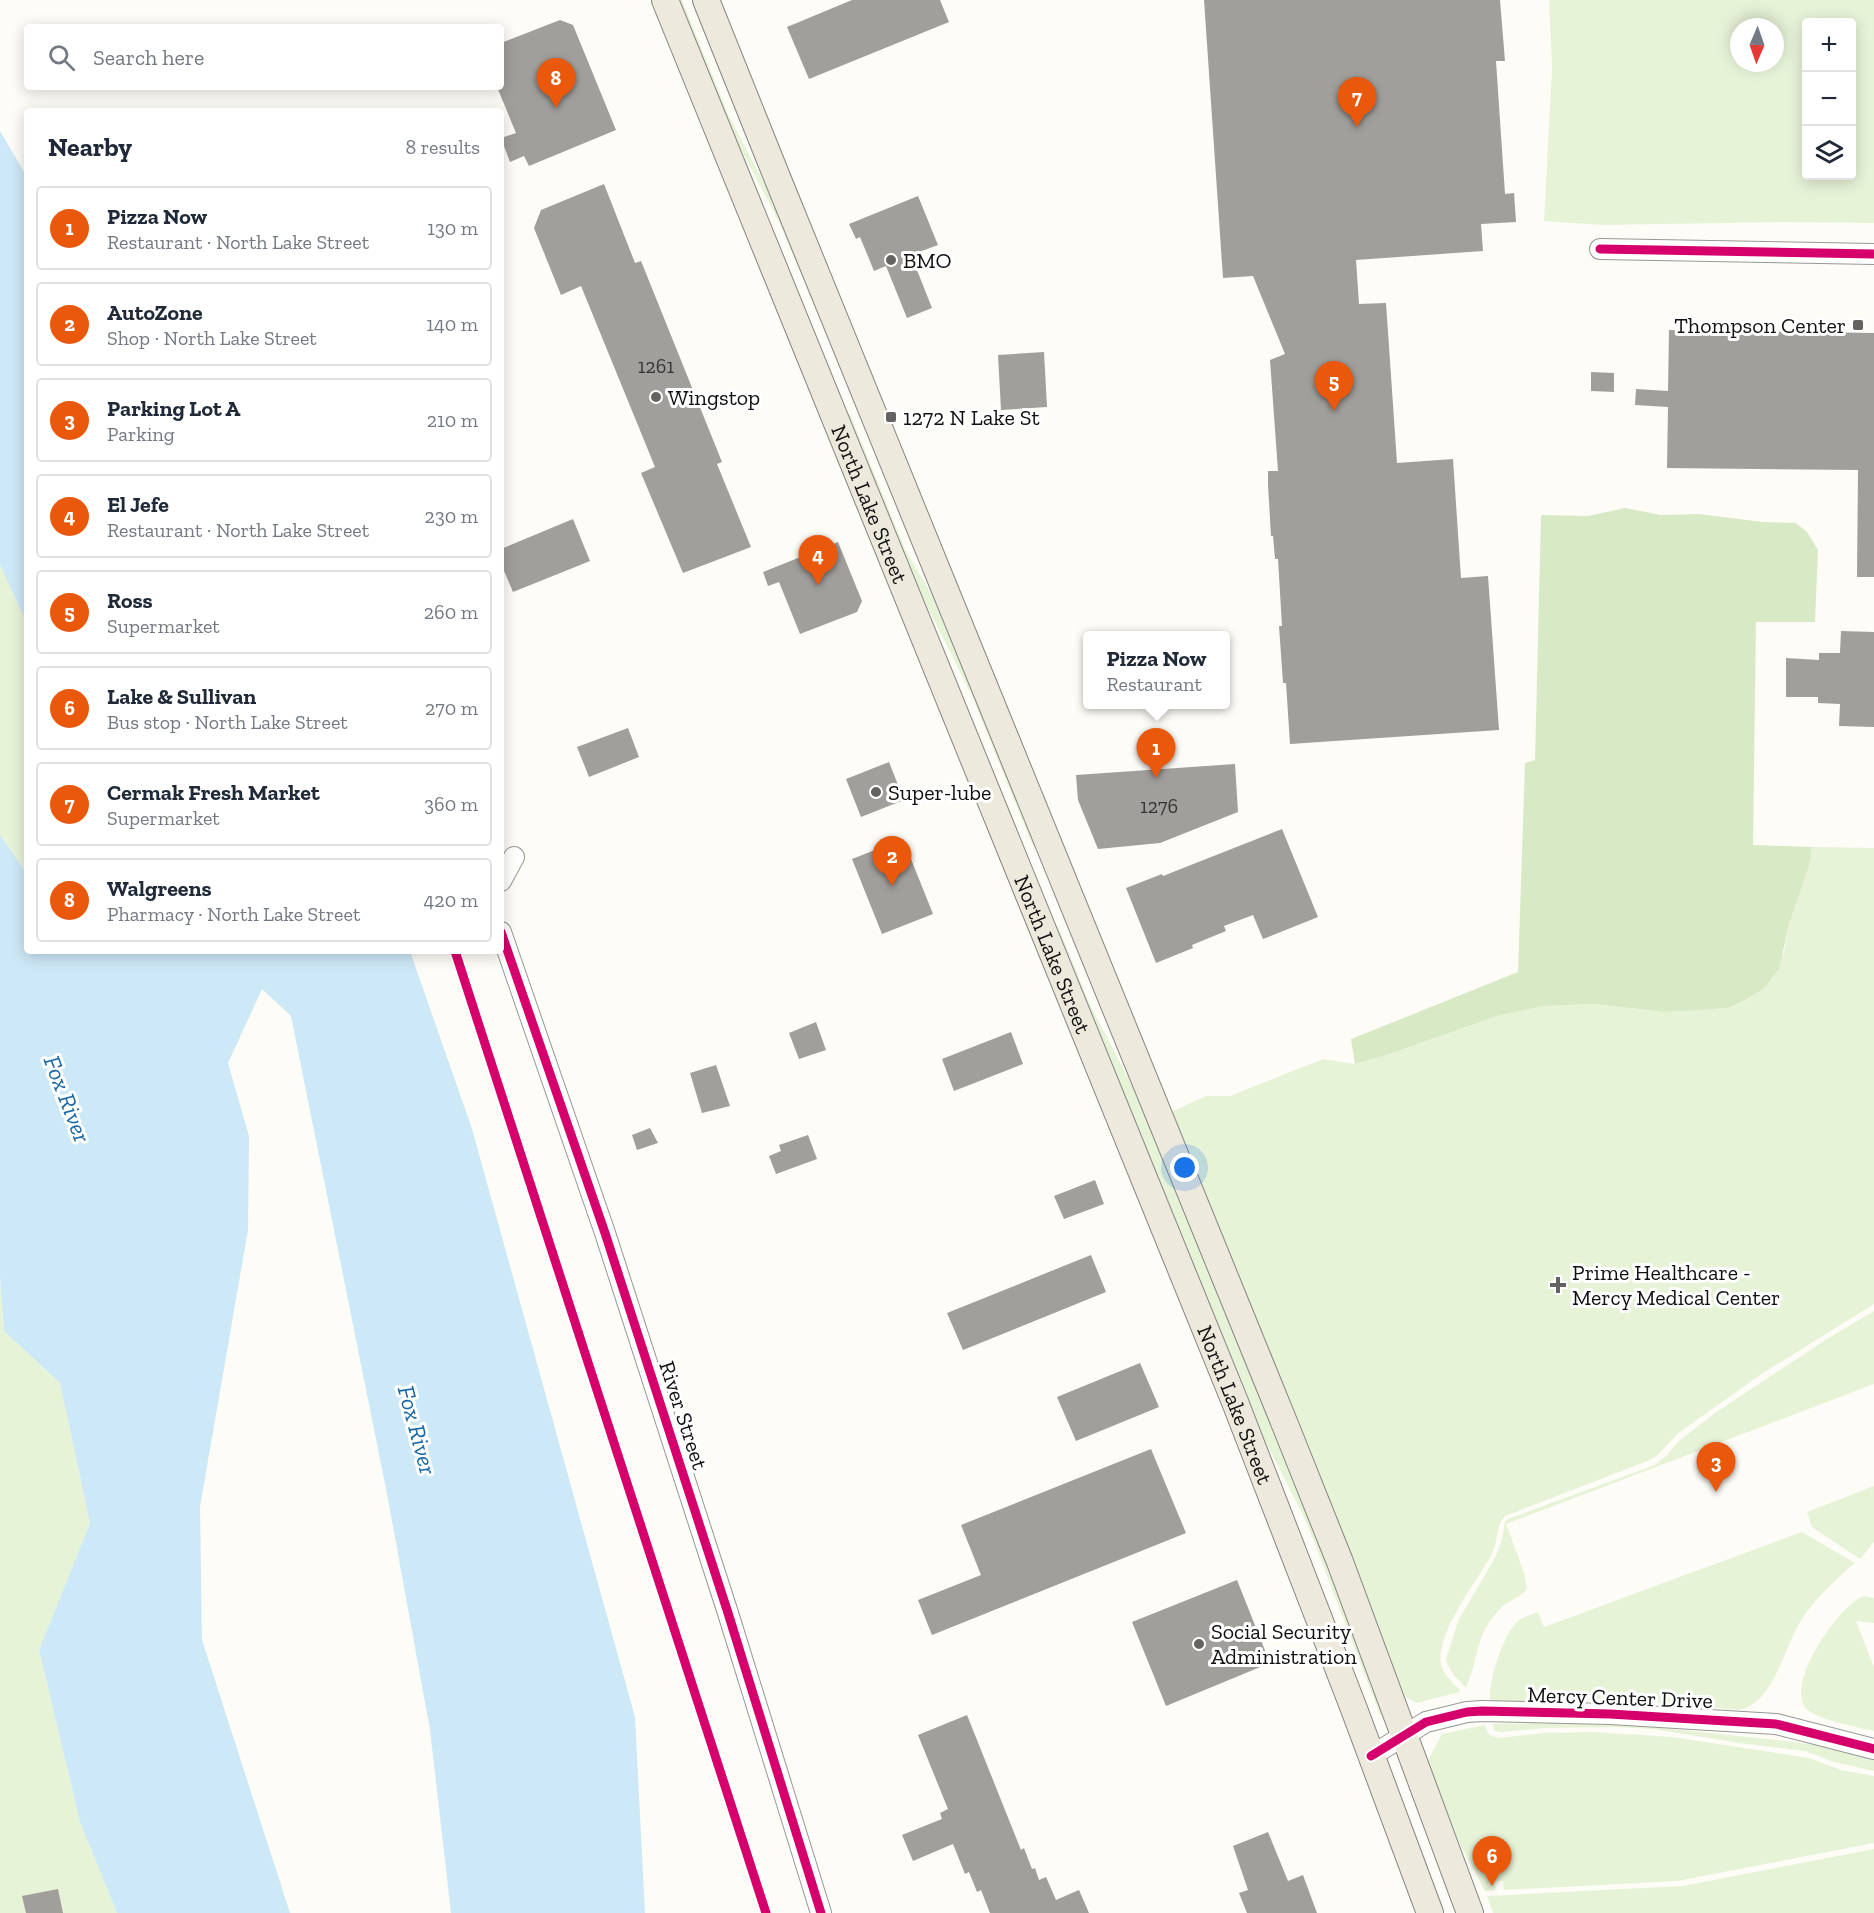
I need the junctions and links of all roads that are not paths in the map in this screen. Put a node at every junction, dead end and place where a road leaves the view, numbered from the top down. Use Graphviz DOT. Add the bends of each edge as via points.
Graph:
graph roads {
  1 [pos="664,0"];
  2 [pos="706,0"];
  3 [pos="1600,249"];
  4 [pos="1874,255"];
  5 [pos="514,857"];
  6 [pos="504,875"];
  7 [pos="504,941"];
  8 [pos="1404,1736"];
  9 [pos="1874,1749"];
  10 [pos="1371,1756"];
  11 [pos="821,1913"];
  12 [pos="1430,1913"];
  13 [pos="1470,1913"];
  1 -- 10 [label="main road, North Lake Street" via="1227,1381"];
  2 -- 8 [label="main road, North Lake Street" via="1286,1427"];
  3 -- 4 [label="street"];
  5 -- 6 [label="street"];
  7 -- 11 [label="street, River Street" via="609,1244"];
  8 -- 9 [label="street, Mercy Center Drive" via="1426,1722 1467,1712 1610,1714 1776,1724"];
  8 -- 10 [label="street, Mercy Center Drive"];
  8 -- 13 [label="main road, North Lake Street"];
  10 -- 12 [label="main road, North Lake Street"];
}
